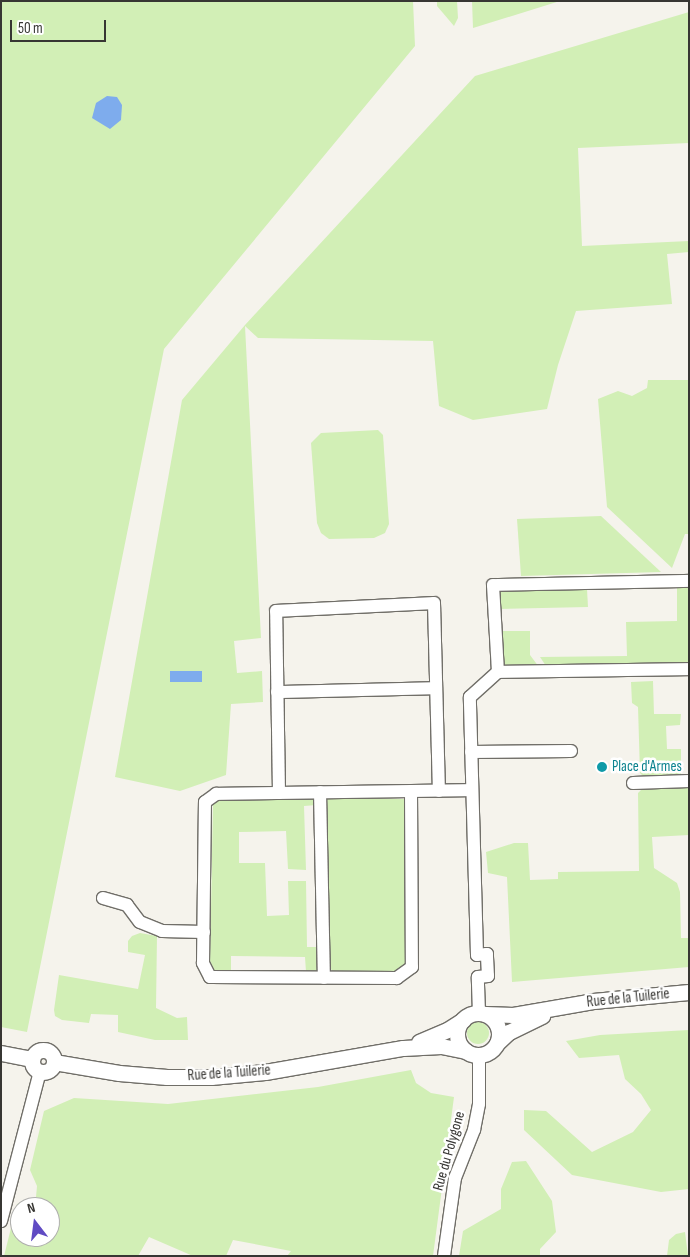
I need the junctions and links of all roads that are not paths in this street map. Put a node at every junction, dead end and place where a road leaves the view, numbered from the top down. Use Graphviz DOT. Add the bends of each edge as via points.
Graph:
graph roads {
  1 [pos="689,581"];
  2 [pos="689,669"];
  3 [pos="498,672"];
  4 [pos="436,688"];
  5 [pos="277,692"];
  6 [pos="471,752"];
  7 [pos="571,752"];
  8 [pos="689,781"];
  9 [pos="633,783"];
  10 [pos="472,790"];
  11 [pos="411,791"];
  12 [pos="439,791"];
  13 [pos="320,792"];
  14 [pos="279,793"];
  15 [pos="103,898"];
  16 [pos="204,932"];
  17 [pos="324,978"];
  18 [pos="689,992"];
  19 [pos="566,1006"];
  20 [pos="482,1014"];
  21 [pos="462,1020"];
  22 [pos="497,1043"];
  23 [pos="403,1048"];
  24 [pos="473,1053"];
  25 [pos="1,1054"];
  26 [pos="36,1065"];
  27 [pos="1,1221"];
  28 [pos="444,1256"];
  1 -- 3 [label="street" via="494,585"];
  2 -- 3 [label="street"];
  3 -- 6 [label="street" via="470,696"];
  4 -- 5 [label="street"];
  4 -- 5 [label="street" via="434,603 276,611"];
  4 -- 12 [label="street"];
  5 -- 14 [label="street"];
  6 -- 7 [label="street"];
  6 -- 10 [label="street"];
  8 -- 9 [label="street"];
  10 -- 12 [label="street"];
  10 -- 20 [label="street" via="477,955 487,954 488,976 478,977"];
  11 -- 12 [label="street"];
  11 -- 13 [label="street"];
  11 -- 17 [label="street" via="412,967 397,978"];
  13 -- 14 [label="street"];
  13 -- 17 [label="street"];
  14 -- 16 [label="street" via="216,794 205,802"];
  15 -- 16 [label="street" via="127,905 140,922 162,931"];
  16 -- 17 [label="street" via="204,964 210,977"];
  18 -- 19 [label="street, Rue de la Tuilerie"];
  19 -- 20 [label="street, Rue de la Tuilerie" via="513,1015"];
  19 -- 22 [label="street, Rue de la Tuilerie" via="509,1032"];
  20 -- 21 [label="street"];
  20 -- 22 [label="street" via="491,1017 498,1027"];
  21 -- 23 [label="street, Rue de la Tuilerie" via="430,1038"];
  21 -- 24 [label="street" via="458,1039"];
  22 -- 24 [label="street" via="490,1052"];
  23 -- 24 [label="street, Rue de la Tuilerie" via="441,1046"];
  23 -- 26 [label="street, Rue de la Tuilerie" via="265,1072 211,1077 119,1073 54,1062 46,1050 36,1053"];
  24 -- 28 [label="street, Rue du Polygone" via="480,1085 477,1113 474,1130 455,1178"];
  25 -- 26 [label="street"];
  26 -- 27 [label="street"];
}
